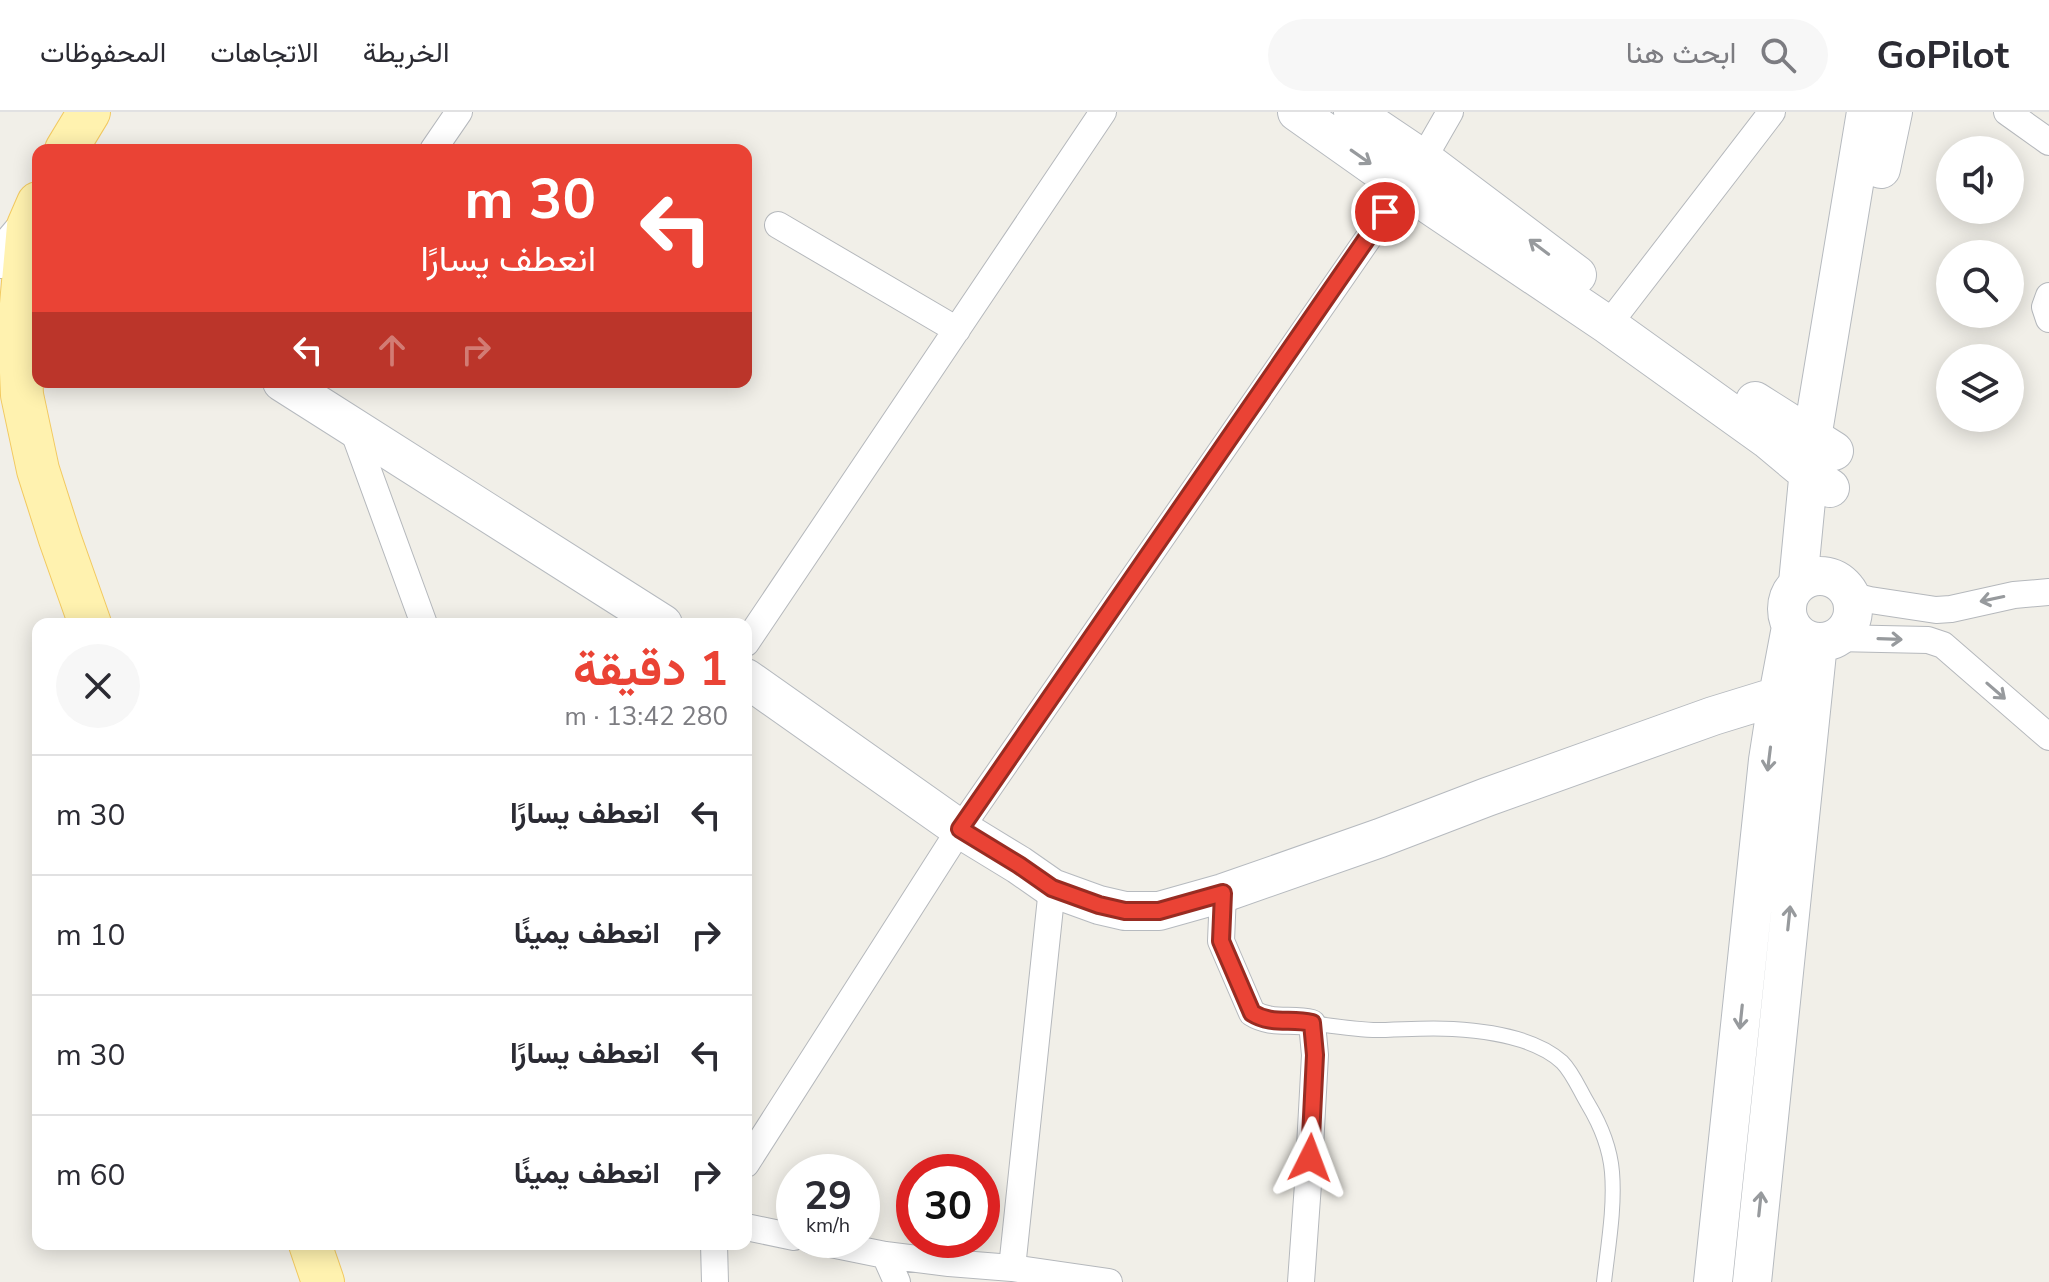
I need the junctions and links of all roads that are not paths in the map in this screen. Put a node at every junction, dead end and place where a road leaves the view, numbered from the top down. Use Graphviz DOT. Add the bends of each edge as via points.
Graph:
graph roads {
  1 [pos="89,112"];
  2 [pos="459,112"];
  3 [pos="1103,112"];
  4 [pos="1297,112"];
  5 [pos="1353,112"];
  6 [pos="1450,112"];
  7 [pos="1772,112"];
  8 [pos="1866,112"];
  9 [pos="1893,112"];
  10 [pos="2007,112"];
  11 [pos="2049,142"];
  12 [pos="70,144"];
  13 [pos="437,144"];
  14 [pos="1413,173"];
  15 [pos="32,222"];
  16 [pos="778,225"];
  17 [pos="32,238"];
  18 [pos="0,259"];
  19 [pos="2049,296"];
  20 [pos="1614,316"];
  21 [pos="2049,319"];
  22 [pos="957,330"];
  23 [pos="292,388"];
  24 [pos="351,424"];
  25 [pos="1821,463"];
  26 [pos="1823,584"];
  27 [pos="2049,592"];
  28 [pos="88,618"];
  29 [pos="422,618"];
  30 [pos="654,618"];
  31 [pos="752,634"];
  32 [pos="1815,636"];
  33 [pos="752,682"];
  34 [pos="1796,692"];
  35 [pos="2049,737"];
  36 [pos="960,829"];
  37 [pos="1052,888"];
  38 [pos="1223,893"];
  39 [pos="1312,1023"];
  40 [pos="752,1155"];
  41 [pos="752,1228"];
  42 [pos="776,1233"];
  43 [pos="312,1250"];
  44 [pos="714,1250"];
  45 [pos="880,1254"];
  46 [pos="885,1255"];
  47 [pos="1012,1268"];
  48 [pos="323,1282"];
  49 [pos="715,1282"];
  50 [pos="897,1282"];
  51 [pos="1109,1282"];
  52 [pos="1301,1282"];
  53 [pos="1604,1282"];
  54 [pos="1713,1282"];
  55 [pos="1752,1282"];
  1 -- 12 [label="main road"];
  2 -- 13 [label="street"];
  3 -- 22 [label="street"];
  4 -- 14 [label="main road, one-way"];
  5 -- 14 [label="main road"];
  6 -- 14 [label="street"];
  7 -- 20 [label="street"];
  8 -- 25 [label="main road"];
  9 -- 25 [label="main road" via="1838,415"];
  10 -- 11 [label="street"];
  14 -- 20 [label="main road"];
  14 -- 36 [label="street"];
  15 -- 18 [label="main road"];
  16 -- 22 [label="street"];
  17 -- 28 [label="main road" via="19,327 22,395 38,470"];
  19 -- 21 [label="street"];
  20 -- 25 [label="main road" via="1767,439"];
  22 -- 31 [label="street"];
  23 -- 24 [label="main road"];
  24 -- 29 [label="street"];
  24 -- 30 [label="main road"];
  25 -- 26 [label="main road"];
  27 -- 26 [label="street, one-way" via="1936,610 1870,600"];
  26 -- 32 [label="main road" via="1791,592 1787,603 1787,615"];
  26 -- 32 [label="main road" via="1853,604 1850,624 1844,632"];
  32 -- 34 [label="main road"];
  32 -- 35 [label="street, one-way" via="1943,645"];
  33 -- 36 [label="main road"];
  34 -- 38 [label="main road" via="1623,747"];
  34 -- 54 [label="main road, one-way" via="1768,760"];
  55 -- 34 [label="main road, one-way"];
  36 -- 37 [label="main road"];
  36 -- 40 [label="street"];
  37 -- 38 [label="main road" via="1125,911 1159,911"];
  37 -- 47 [label="street"];
  38 -- 39 [label="street" via="1221,941 1252,1013 1274,1021"];
  39 -- 52 [label="street" via="1315,1055"];
  39 -- 53 [label="lane" via="1486,1033 1522,1040 1563,1063 1604,1136 1612,1171"];
  41 -- 42 [label="street"];
  43 -- 48 [label="main road"];
  44 -- 49 [label="street"];
  45 -- 46 [label="street"];
  46 -- 47 [label="street"];
  46 -- 50 [label="street"];
  47 -- 51 [label="street"];
}
